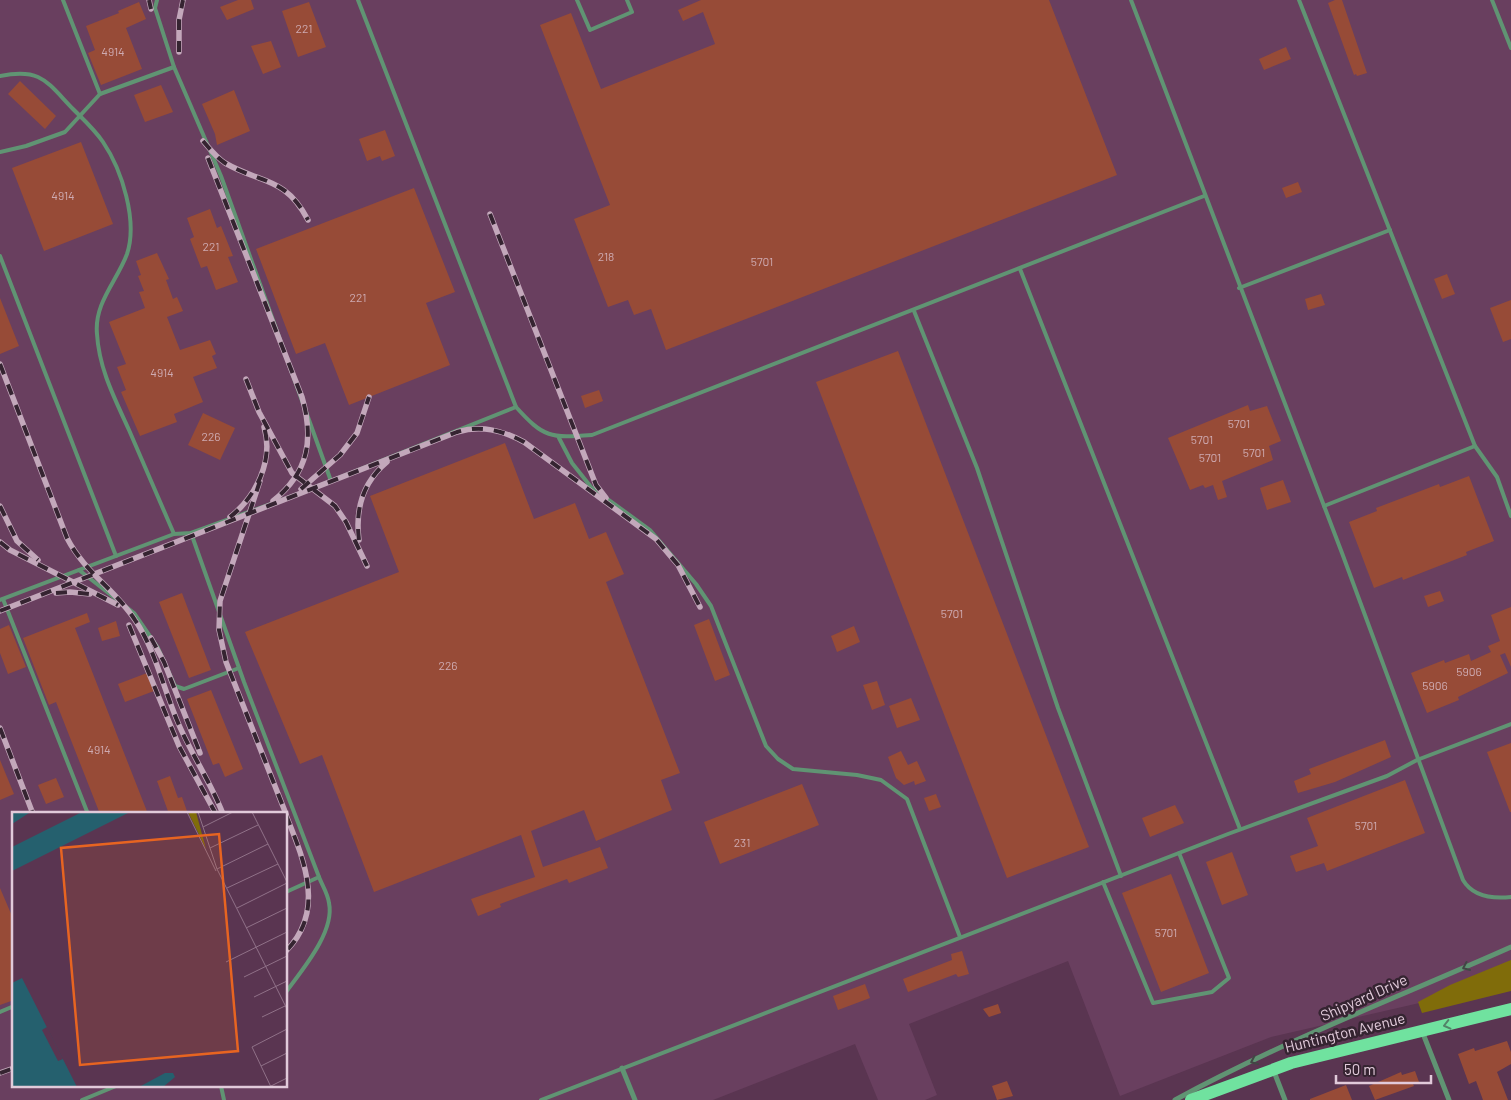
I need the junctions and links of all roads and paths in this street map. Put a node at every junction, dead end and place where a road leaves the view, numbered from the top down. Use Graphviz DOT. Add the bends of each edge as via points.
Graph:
graph roads {
  1 [pos="63,0"];
  2 [pos="157,0"];
  3 [pos="358,0"];
  4 [pos="577,0"];
  5 [pos="627,0"];
  6 [pos="1130,0"];
  7 [pos="1299,0"];
  8 [pos="1492,0"];
  9 [pos="1511,48"];
  10 [pos="174,66"];
  11 [pos="0,76"];
  12 [pos="100,94"];
  13 [pos="81,117"];
  14 [pos="0,152"];
  15 [pos="1204,196"];
  16 [pos="1390,230"];
  17 [pos="0,256"];
  18 [pos="1020,269"];
  19 [pos="1239,288"];
  20 [pos="914,311"];
  21 [pos="516,407"];
  22 [pos="559,438"];
  23 [pos="1475,446"];
  24 [pos="331,481"];
  25 [pos="1324,506"];
  26 [pos="1511,516"];
  27 [pos="191,533"];
  28 [pos="174,534"];
  29 [pos="116,556"];
  30 [pos="79,570"];
  31 [pos="2,600"];
  32 [pos="239,668"];
  33 [pos="1511,724"];
  34 [pos="0,728"];
  35 [pos="1417,760"];
  36 [pos="32,812"];
  37 [pos="87,812"];
  38 [pos="1240,829"];
  39 [pos="1179,853"];
  40 [pos="1120,876"];
  41 [pos="319,877"];
  42 [pos="1103,882"];
  43 [pos="288,891"];
  44 [pos="1511,897"];
  45 [pos="960,937"];
  46 [pos="1511,947"];
  47 [pos="288,989"];
  48 [pos="12,1007"];
  49 [pos="1511,1009"];
  50 [pos="0,1012"];
  51 [pos="1422,1031"];
  52 [pos="622,1068"];
  53 [pos="1273,1069"];
  54 [pos="111,1088"];
  55 [pos="82,1100"];
  56 [pos="541,1100"];
  57 [pos="635,1100"];
  58 [pos="1175,1100"];
  59 [pos="1191,1100"];
  60 [pos="1285,1100"];
  61 [pos="1449,1100"];
  1 -- 12 [label="lane"];
  2 -- 10 [label="lane" via="155,8"];
  3 -- 21 [label="lane"];
  4 -- 5 [label="lane" via="590,30 632,12"];
  6 -- 15 [label="lane"];
  7 -- 16 [label="lane"];
  8 -- 9 [label="lane"];
  10 -- 12 [label="lane"];
  10 -- 24 [label="lane" via="220,176"];
  11 -- 13 [label="lane" via="32,73 51,86"];
  12 -- 13 [label="lane"];
  13 -- 14 [label="lane" via="65,132"];
  13 -- 28 [label="lane" via="103,142 117,169 128,204 126,254 99,311 96,333 102,370"];
  15 -- 18 [label="lane"];
  15 -- 19 [label="lane"];
  16 -- 19 [label="lane"];
  16 -- 23 [label="lane"];
  17 -- 29 [label="lane"];
  18 -- 20 [label="lane"];
  18 -- 38 [label="lane"];
  19 -- 25 [label="lane"];
  20 -- 22 [label="lane" via="592,435"];
  20 -- 40 [label="lane" via="977,468 1058,708"];
  21 -- 22 [label="lane" via="535,428"];
  21 -- 24 [label="lane"];
  22 -- 45 [label="lane" via="572,463 591,487 650,530 696,584 711,606 766,746 778,759 793,769 881,780 907,799"];
  23 -- 25 [label="lane"];
  23 -- 26 [label="lane" via="1497,477"];
  24 -- 27 [label="lane"];
  25 -- 35 [label="lane"];
  27 -- 28 [label="lane"];
  27 -- 32 [label="lane"];
  28 -- 29 [label="lane"];
  29 -- 30 [label="lane"];
  30 -- 31 [label="lane"];
  30 -- 32 [label="lane" via="134,613 158,648 175,686 184,689"];
  31 -- 37 [label="lane"];
  32 -- 41 [label="lane"];
  33 -- 35 [label="lane"];
  34 -- 36 [label="lane"];
  35 -- 38 [label="lane" via="1387,776"];
  35 -- 44 [label="lane" via="1468,888 1492,898"];
  38 -- 39 [label="lane"];
  39 -- 40 [label="lane"];
  39 -- 42 [label="lane" via="1229,978 1212,992 1153,1003"];
  40 -- 42 [label="lane"];
  41 -- 43 [label="lane"];
  41 -- 47 [label="lane" via="330,904 327,923 316,951"];
  42 -- 45 [label="lane"];
  45 -- 52 [label="lane"];
  46 -- 58 [label="street, Shipyard Drive, one-way" via="1346,1019"];
  48 -- 50 [label="lane"];
  49 -- 51 [label="main road, Huntington Avenue, one-way"];
  51 -- 53 [label="main road, Huntington Avenue"];
  51 -- 61 [label="street"];
  52 -- 56 [label="lane"];
  52 -- 57 [label="street"];
  53 -- 59 [label="main road, Huntington Avenue"];
  53 -- 60 [label="street"];
  54 -- 55 [label="lane"];
}
